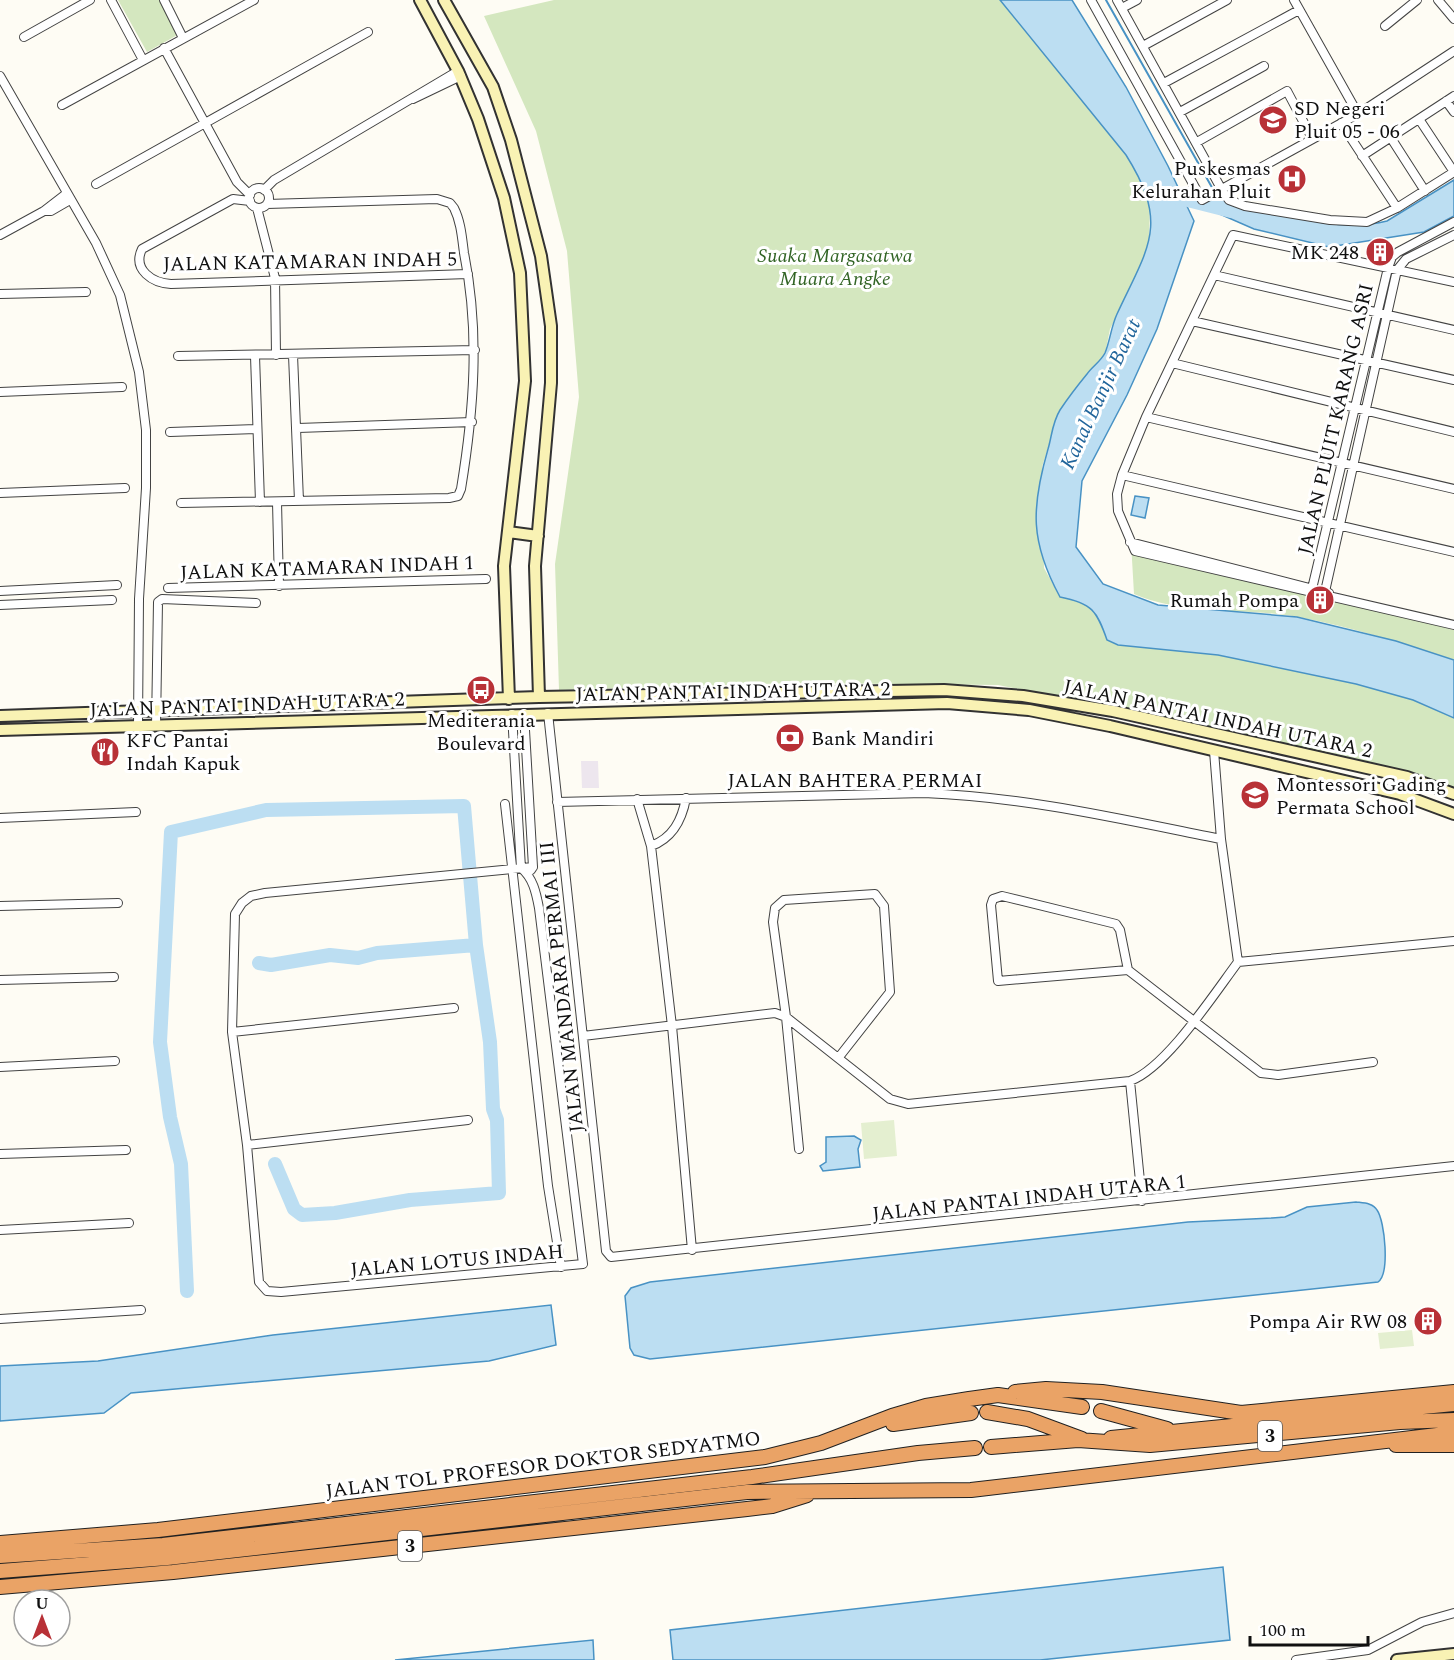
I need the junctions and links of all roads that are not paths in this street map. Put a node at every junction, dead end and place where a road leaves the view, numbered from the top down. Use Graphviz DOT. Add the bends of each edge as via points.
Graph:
graph roads {
  1 [pos="90,0"];
  2 [pos="111,0"];
  3 [pos="164,0"];
  4 [pos="254,0"];
  5 [pos="420,0"];
  6 [pos="444,0"];
  7 [pos="1091,0"];
  8 [pos="1118,0"];
  9 [pos="1137,0"];
  10 [pos="1227,0"];
  11 [pos="1294,0"];
  12 [pos="1417,0"];
  13 [pos="1438,0"];
  14 [pos="1122,8"];
  15 [pos="1299,10"];
  16 [pos="1454,19"];
  17 [pos="1385,26"];
  18 [pos="368,32"];
  19 [pos="24,37"];
  20 [pos="183,38"];
  21 [pos="1143,46"];
  22 [pos="164,48"];
  23 [pos="1454,51"];
  24 [pos="143,60"];
  25 [pos="1264,66"];
  26 [pos="460,73"];
  27 [pos="0,76"];
  28 [pos="1164,83"];
  29 [pos="1454,96"];
  30 [pos="1446,101"];
  31 [pos="62,105"];
  32 [pos="1180,112"];
  33 [pos="1454,112"];
  34 [pos="1358,114"];
  35 [pos="1419,119"];
  36 [pos="204,123"];
  37 [pos="1341,123"];
  38 [pos="1312,138"];
  39 [pos="1391,138"];
  40 [pos="1197,142"];
  41 [pos="1362,156"];
  42 [pos="1454,172"];
  43 [pos="96,184"];
  44 [pos="264,190"];
  45 [pos="1220,190"];
  46 [pos="1425,191"];
  47 [pos="68,197"];
  48 [pos="250,198"];
  49 [pos="267,204"];
  50 [pos="257,208"];
  51 [pos="1397,208"];
  52 [pos="1454,222"];
  53 [pos="0,235"];
  54 [pos="1454,235"];
  55 [pos="1388,268"];
  56 [pos="1397,270"];
  57 [pos="468,274"];
  58 [pos="1214,275"];
  59 [pos="275,278"];
  60 [pos="1454,282"];
  61 [pos="86,292"];
  62 [pos="0,294"];
  63 [pos="1377,312"];
  64 [pos="1387,315"];
  65 [pos="1192,321"];
  66 [pos="1454,330"];
  67 [pos="475,350"];
  68 [pos="276,355"];
  69 [pos="293,355"];
  70 [pos="178,356"];
  71 [pos="255,356"];
  72 [pos="1371,361"];
  73 [pos="1172,363"];
  74 [pos="1454,380"];
  75 [pos="122,387"];
  76 [pos="0,392"];
  77 [pos="1354,410"];
  78 [pos="1364,412"];
  79 [pos="1146,417"];
  80 [pos="472,422"];
  81 [pos="298,428"];
  82 [pos="257,429"];
  83 [pos="171,432"];
  84 [pos="1454,432"];
  85 [pos="1343,465"];
  86 [pos="1354,467"];
  87 [pos="1122,475"];
  88 [pos="125,488"];
  89 [pos="1454,489"];
  90 [pos="0,493"];
  91 [pos="299,501"];
  92 [pos="260,502"];
  93 [pos="277,502"];
  94 [pos="181,503"];
  95 [pos="1329,523"];
  96 [pos="1340,526"];
  97 [pos="508,532"];
  98 [pos="538,536"];
  99 [pos="1454,552"];
  100 [pos="486,579"];
  101 [pos="117,585"];
  102 [pos="279,586"];
  103 [pos="168,588"];
  104 [pos="1312,590"];
  105 [pos="0,591"];
  106 [pos="1324,593"];
  107 [pos="112,600"];
  108 [pos="256,603"];
  109 [pos="0,605"];
  110 [pos="1454,625"];
  111 [pos="539,697"];
  112 [pos="509,699"];
  113 [pos="475,700"];
  114 [pos="138,710"];
  115 [pos="156,710"];
  116 [pos="524,713"];
  117 [pos="548,713"];
  118 [pos="512,714"];
  119 [pos="0,716"];
  120 [pos="138,726"];
  121 [pos="156,726"];
  122 [pos="0,730"];
  123 [pos="1214,751"];
  124 [pos="1454,794"];
  125 [pos="686,798"];
  126 [pos="637,799"];
  127 [pos="557,802"];
  128 [pos="505,804"];
  129 [pos="136,812"];
  130 [pos="1454,814"];
  131 [pos="0,818"];
  132 [pos="1221,839"];
  133 [pos="651,846"];
  134 [pos="517,868"];
  135 [pos="531,870"];
  136 [pos="118,903"];
  137 [pos="0,906"];
  138 [pos="1454,940"];
  139 [pos="1238,962"];
  140 [pos="1128,970"];
  141 [pos="114,977"];
  142 [pos="0,980"];
  143 [pos="454,1008"];
  144 [pos="786,1017"];
  145 [pos="1194,1021"];
  146 [pos="672,1026"];
  147 [pos="232,1032"];
  148 [pos="584,1036"];
  149 [pos="839,1057"];
  150 [pos="115,1061"];
  151 [pos="1373,1062"];
  152 [pos="0,1067"];
  153 [pos="1130,1081"];
  154 [pos="468,1120"];
  155 [pos="247,1145"];
  156 [pos="799,1149"];
  157 [pos="126,1150"];
  158 [pos="0,1154"];
  159 [pos="1454,1166"];
  160 [pos="1142,1201"];
  161 [pos="129,1223"];
  162 [pos="0,1230"];
  163 [pos="692,1250"];
  164 [pos="609,1256"];
  165 [pos="561,1267"];
  166 [pos="141,1310"];
  167 [pos="0,1319"];
  168 [pos="1454,1392"];
  169 [pos="998,1395"];
  170 [pos="1454,1404"];
  171 [pos="1082,1407"];
  172 [pos="1101,1411"];
  173 [pos="987,1412"];
  174 [pos="971,1413"];
  175 [pos="1454,1420"];
  176 [pos="858,1429"];
  177 [pos="1174,1431"];
  178 [pos="1454,1433"];
  179 [pos="1086,1441"];
  180 [pos="1375,1441"];
  181 [pos="1454,1445"];
  182 [pos="991,1447"];
  183 [pos="975,1448"];
  184 [pos="818,1492"];
  185 [pos="0,1543"];
  186 [pos="0,1556"];
  187 [pos="0,1571"];
  188 [pos="0,1587"];
  189 [pos="1454,1613"];
  190 [pos="1454,1654"];
  191 [pos="1296,1660"];
  192 [pos="1397,1660"];
  1 -- 19 [label="street"];
  2 -- 24 [label="street"];
  3 -- 20 [label="street"];
  4 -- 20 [label="street"];
  5 -- 26 [label="street"];
  6 -- 98 [label="street" via="493,87 541,256 551,326 551,383"];
  7 -- 45 [label="street" via="1201,199"];
  8 -- 14 [label="street"];
  9 -- 14 [label="street"];
  10 -- 21 [label="street"];
  11 -- 15 [label="street"];
  12 -- 17 [label="street"];
  13 -- 16 [label="street"];
  14 -- 21 [label="street"];
  15 -- 28 [label="street"];
  15 -- 34 [label="street"];
  18 -- 36 [label="street"];
  20 -- 22 [label="street"];
  21 -- 28 [label="street"];
  22 -- 24 [label="street"];
  22 -- 36 [label="street"];
  23 -- 34 [label="street"];
  24 -- 31 [label="street"];
  25 -- 32 [label="street"];
  26 -- 44 [label="street" via="274,180"];
  26 -- 97 [label="street" via="504,198 520,273 525,381"];
  27 -- 47 [label="street"];
  28 -- 32 [label="street"];
  29 -- 30 [label="street"];
  30 -- 33 [label="street"];
  30 -- 35 [label="street"];
  32 -- 40 [label="street"];
  34 -- 37 [label="street"];
  35 -- 39 [label="street"];
  35 -- 42 [label="street"];
  36 -- 43 [label="street"];
  36 -- 48 [label="street"];
  37 -- 38 [label="street"];
  37 -- 41 [label="street"];
  38 -- 40 [label="street" via="1287,92"];
  38 -- 45 [label="street"];
  39 -- 41 [label="street"];
  39 -- 46 [label="street"];
  40 -- 45 [label="street"];
  41 -- 51 [label="street"];
  42 -- 46 [label="street"];
  44 -- 48 [label="street" via="258,189"];
  44 -- 49 [label="street" via="268,194"];
  45 -- 51 [label="street" via="1229,200 1245,206 1330,220 1370,222"];
  46 -- 51 [label="street"];
  47 -- 53 [label="street" via="51,211"];
  47 -- 114 [label="street" via="96,243 120,295 140,372 146,488"];
  48 -- 50 [label="street"];
  48 -- 59 [label="street, JALAN KATAMARAN INDAH 5" via="233,199 142,249 144,272 156,283"];
  49 -- 50 [label="street"];
  49 -- 57 [label="street" via="446,201 457,214"];
  50 -- 59 [label="street"];
  52 -- 55 [label="street, JALAN PLUIT KARANG ASRI" via="1398,252"];
  54 -- 56 [label="street, JALAN PLUIT KARANG ASRI" via="1406,259"];
  55 -- 56 [label="street"];
  55 -- 58 [label="street" via="1233,235"];
  55 -- 63 [label="street, JALAN PLUIT KARANG ASRI"];
  56 -- 60 [label="street"];
  56 -- 64 [label="street, JALAN PLUIT KARANG ASRI"];
  57 -- 59 [label="street, JALAN KATAMARAN INDAH 5"];
  57 -- 67 [label="street"];
  58 -- 63 [label="street"];
  58 -- 65 [label="street"];
  59 -- 68 [label="street"];
  61 -- 62 [label="street"];
  63 -- 64 [label="street"];
  63 -- 72 [label="street, JALAN PLUIT KARANG ASRI"];
  64 -- 66 [label="street"];
  64 -- 72 [label="street, JALAN PLUIT KARANG ASRI"];
  65 -- 72 [label="street"];
  65 -- 73 [label="street"];
  67 -- 69 [label="street"];
  67 -- 80 [label="street"];
  68 -- 69 [label="street"];
  68 -- 71 [label="street"];
  69 -- 81 [label="street"];
  70 -- 71 [label="street"];
  71 -- 82 [label="street"];
  72 -- 74 [label="street"];
  72 -- 77 [label="street, JALAN PLUIT KARANG ASRI"];
  72 -- 78 [label="street, JALAN PLUIT KARANG ASRI"];
  73 -- 77 [label="street"];
  73 -- 79 [label="street"];
  75 -- 76 [label="street"];
  77 -- 78 [label="street"];
  77 -- 85 [label="street, JALAN PLUIT KARANG ASRI"];
  78 -- 84 [label="street"];
  78 -- 86 [label="street, JALAN PLUIT KARANG ASRI"];
  79 -- 85 [label="street"];
  79 -- 87 [label="street"];
  80 -- 81 [label="street"];
  80 -- 91 [label="street" via="458,496"];
  81 -- 91 [label="street"];
  82 -- 83 [label="street"];
  82 -- 92 [label="street"];
  85 -- 86 [label="street"];
  85 -- 95 [label="street, JALAN PLUIT KARANG ASRI"];
  86 -- 89 [label="street"];
  86 -- 96 [label="street, JALAN PLUIT KARANG ASRI"];
  87 -- 95 [label="street"];
  87 -- 104 [label="street" via="1118,511 1130,542 1154,552"];
  88 -- 90 [label="street"];
  91 -- 93 [label="street"];
  92 -- 93 [label="street"];
  92 -- 94 [label="street"];
  93 -- 102 [label="street"];
  95 -- 96 [label="street"];
  95 -- 104 [label="street, JALAN PLUIT KARANG ASRI"];
  96 -- 99 [label="street"];
  96 -- 106 [label="street, JALAN PLUIT KARANG ASRI"];
  97 -- 98 [label="street"];
  97 -- 112 [label="street" via="503,596"];
  98 -- 111 [label="street" via="535,566"];
  100 -- 102 [label="street, JALAN KATAMARAN INDAH 1"];
  101 -- 105 [label="street"];
  102 -- 103 [label="street, JALAN KATAMARAN INDAH 1"];
  104 -- 106 [label="street"];
  106 -- 110 [label="street"];
  107 -- 109 [label="street"];
  108 -- 115 [label="street, JALAN KATAMARAN INDAH 1" via="162,599 158,602"];
  111 -- 112 [label="street, JALAN PANTAI INDAH UTARA 2"];
  111 -- 124 [label="street, JALAN PANTAI INDAH UTARA 2" via="945,690 1023,696 1113,711 1407,777"];
  112 -- 113 [label="street, JALAN PANTAI INDAH UTARA 2"];
  113 -- 115 [label="street, JALAN PANTAI INDAH UTARA 2"];
  113 -- 116 [label="street" via="483,708 512,708"];
  114 -- 115 [label="street, JALAN PANTAI INDAH UTARA 2"];
  114 -- 119 [label="street, JALAN PANTAI INDAH UTARA 2"];
  114 -- 120 [label="street"];
  115 -- 121 [label="street, JALAN KATAMARAN INDAH 1"];
  116 -- 117 [label="street, JALAN PANTAI INDAH UTARA 2"];
  116 -- 118 [label="street, JALAN PANTAI INDAH UTARA 2"];
  116 -- 135 [label="street, JALAN LOTUS INDAH"];
  117 -- 123 [label="street, JALAN PANTAI INDAH UTARA 2" via="947,703 1029,710"];
  117 -- 127 [label="street, JALAN MANDARA PERMAI III"];
  118 -- 121 [label="street, JALAN PANTAI INDAH UTARA 2"];
  118 -- 134 [label="street"];
  120 -- 121 [label="street, JALAN PANTAI INDAH UTARA 2"];
  120 -- 122 [label="street, JALAN PANTAI INDAH UTARA 2"];
  123 -- 130 [label="street, JALAN PANTAI INDAH UTARA 2" via="1400,794"];
  123 -- 132 [label="street"];
  125 -- 126 [label="street, JALAN BAHTERA PERMAI"];
  125 -- 132 [label="street, JALAN BAHTERA PERMAI" via="974,795 1069,807"];
  125 -- 133 [label="street" via="673,832"];
  126 -- 127 [label="street, JALAN BAHTERA PERMAI"];
  126 -- 133 [label="street"];
  127 -- 148 [label="street, JALAN MANDARA PERMAI III"];
  128 -- 134 [label="street"];
  129 -- 131 [label="street"];
  132 -- 139 [label="street"];
  133 -- 146 [label="street"];
  134 -- 135 [label="street, JALAN LOTUS INDAH"];
  134 -- 147 [label="street, JALAN LOTUS INDAH" via="251,896 236,914"];
  134 -- 165 [label="street" via="548,1186"];
  135 -- 165 [label="street, JALAN LOTUS INDAH" via="583,1264"];
  136 -- 137 [label="street"];
  138 -- 139 [label="street"];
  139 -- 145 [label="street"];
  140 -- 140 [label="street" via="998,981 993,898 1002,896 1116,924"];
  140 -- 145 [label="street"];
  141 -- 142 [label="street"];
  143 -- 147 [label="street"];
  144 -- 146 [label="street" via="775,1013"];
  144 -- 149 [label="street"];
  144 -- 149 [label="street" via="773,922 775,908 784,900 875,894 884,906 890,992"];
  144 -- 156 [label="street"];
  145 -- 151 [label="street" via="1268,1075"];
  145 -- 153 [label="street" via="1153,1068"];
  146 -- 148 [label="street"];
  146 -- 163 [label="street"];
  147 -- 155 [label="street, JALAN LOTUS INDAH"];
  148 -- 164 [label="street, JALAN MANDARA PERMAI III"];
  149 -- 153 [label="street" via="890,1099 908,1104"];
  150 -- 152 [label="street"];
  153 -- 160 [label="street"];
  154 -- 155 [label="street"];
  155 -- 165 [label="street, JALAN LOTUS INDAH" via="259,1282 267,1291"];
  157 -- 158 [label="street"];
  159 -- 160 [label="street, JALAN PANTAI INDAH UTARA 1"];
  160 -- 163 [label="street, JALAN PANTAI INDAH UTARA 1"];
  161 -- 162 [label="street"];
  163 -- 164 [label="street, JALAN PANTAI INDAH UTARA 1"];
  166 -- 167 [label="street"];
  168 -- 169 [label="highway" via="1241,1413 1064,1389"];
  169 -- 171 [label="highway, JALAN TOL PROFESOR DOKTOR SEDYATMO / 3"];
  169 -- 176 [label="highway, JALAN TOL PROFESOR DOKTOR SEDYATMO / 3" via="926,1406"];
  170 -- 177 [label="highway, 3"];
  172 -- 177 [label="highway, 3"];
  173 -- 179 [label="highway" via="1028,1419"];
  174 -- 176 [label="highway"];
  175 -- 179 [label="highway, 3" via="1150,1445"];
  176 -- 185 [label="highway, JALAN TOL PROFESOR DOKTOR SEDYATMO / 3" via="765,1457 158,1530"];
  177 -- 179 [label="highway, 3"];
  178 -- 180 [label="highway, 3"];
  179 -- 182 [label="highway, 3"];
  180 -- 181 [label="highway" via="1394,1445"];
  180 -- 184 [label="highway, 3" via="971,1490"];
  183 -- 186 [label="highway, JALAN TOL PROFESOR DOKTOR SEDYATMO / 3" via="174,1543"];
  184 -- 187 [label="highway, 3" via="747,1492 166,1558"];
  184 -- 188 [label="highway, 3" via="747,1509 184,1571"];
  189 -- 191 [label="street" via="1416,1625 1368,1650"];
  190 -- 192 [label="street"];
}
